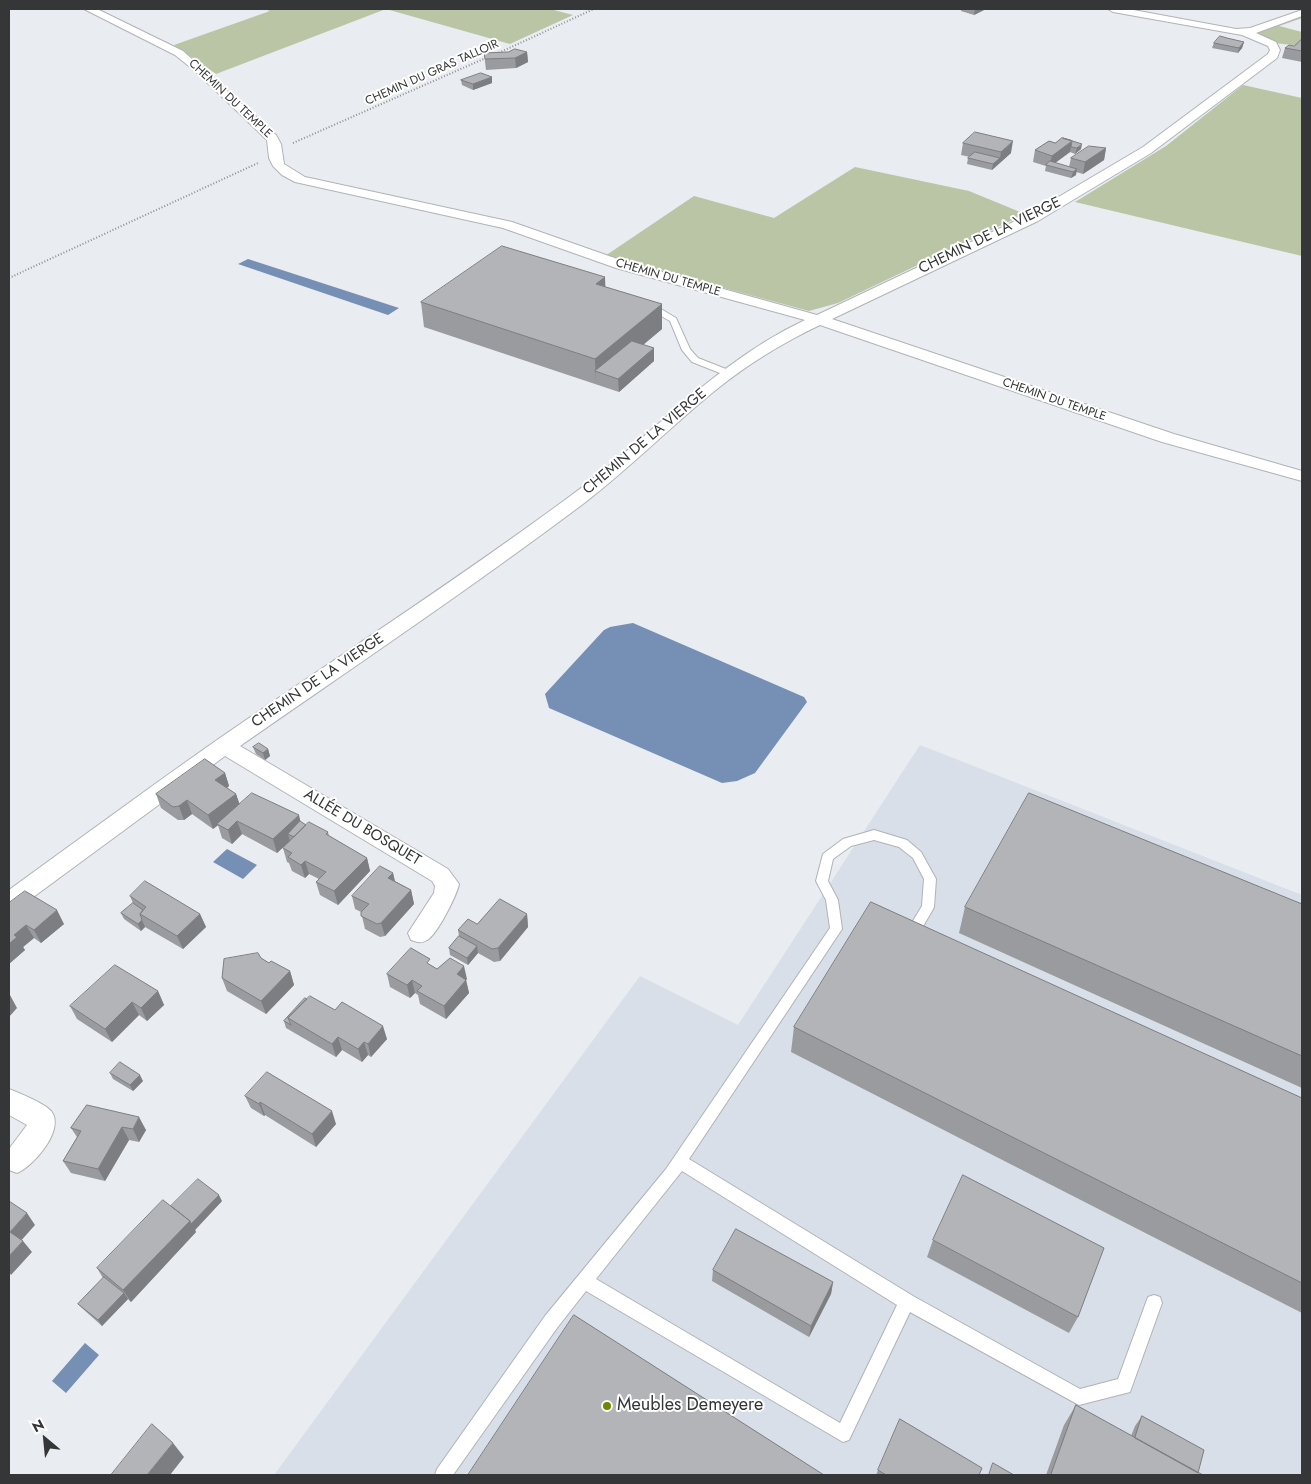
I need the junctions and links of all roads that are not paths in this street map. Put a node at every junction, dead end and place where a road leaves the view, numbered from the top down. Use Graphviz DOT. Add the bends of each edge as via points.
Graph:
graph roads {
  1 [pos="89,9"];
  2 [pos="1113,9"];
  3 [pos="1302,13"];
  4 [pos="1244,32"];
  5 [pos="640,302"];
  6 [pos="820,320"];
  7 [pos="728,373"];
  8 [pos="1302,476"];
  9 [pos="224,746"];
  10 [pos="9,902"];
  11 [pos="420,934"];
  12 [pos="911,934"];
  13 [pos="9,1101"];
  14 [pos="17,1160"];
  15 [pos="679,1162"];
  16 [pos="584,1282"];
  17 [pos="908,1302"];
  18 [pos="1154,1303"];
  19 [pos="443,1475"];
  1 -- 6 [label="street, CHEMIN DU TEMPLE" via="165,44 186,58 272,138 277,164 284,171 311,183 492,221 621,265"];
  2 -- 4 [label="street" via="1220,31"];
  3 -- 4 [label="street"];
  4 -- 6 [label="street, CHEMIN DE LA VIERGE" via="1272,44 1273,56 1147,150 1017,227"];
  5 -- 7 [label="lane" via="660,310 673,320 686,350 695,360"];
  6 -- 7 [label="street, CHEMIN DE LA VIERGE" via="751,356"];
  6 -- 8 [label="street, CHEMIN DU TEMPLE" via="1151,433"];
  7 -- 9 [label="street, CHEMIN DE LA VIERGE" via="596,485 463,582"];
  9 -- 10 [label="street, CHEMIN DE LA VIERGE"];
  9 -- 11 [label="street, ALLÉE DU BOSQUET" via="440,875 447,884 445,895"];
  12 -- 15 [label="lane" via="928,907 930,879 917,855 903,843 874,835 847,842 827,856 822,881 832,900 836,929"];
  13 -- 14 [label="street" via="41,1119 40,1132"];
  15 -- 16 [label="lane"];
  15 -- 17 [label="lane"];
  16 -- 17 [label="lane" via="843,1434"];
  16 -- 19 [label="lane" via="551,1322"];
  17 -- 18 [label="lane" via="1079,1397 1124,1386"];
}
